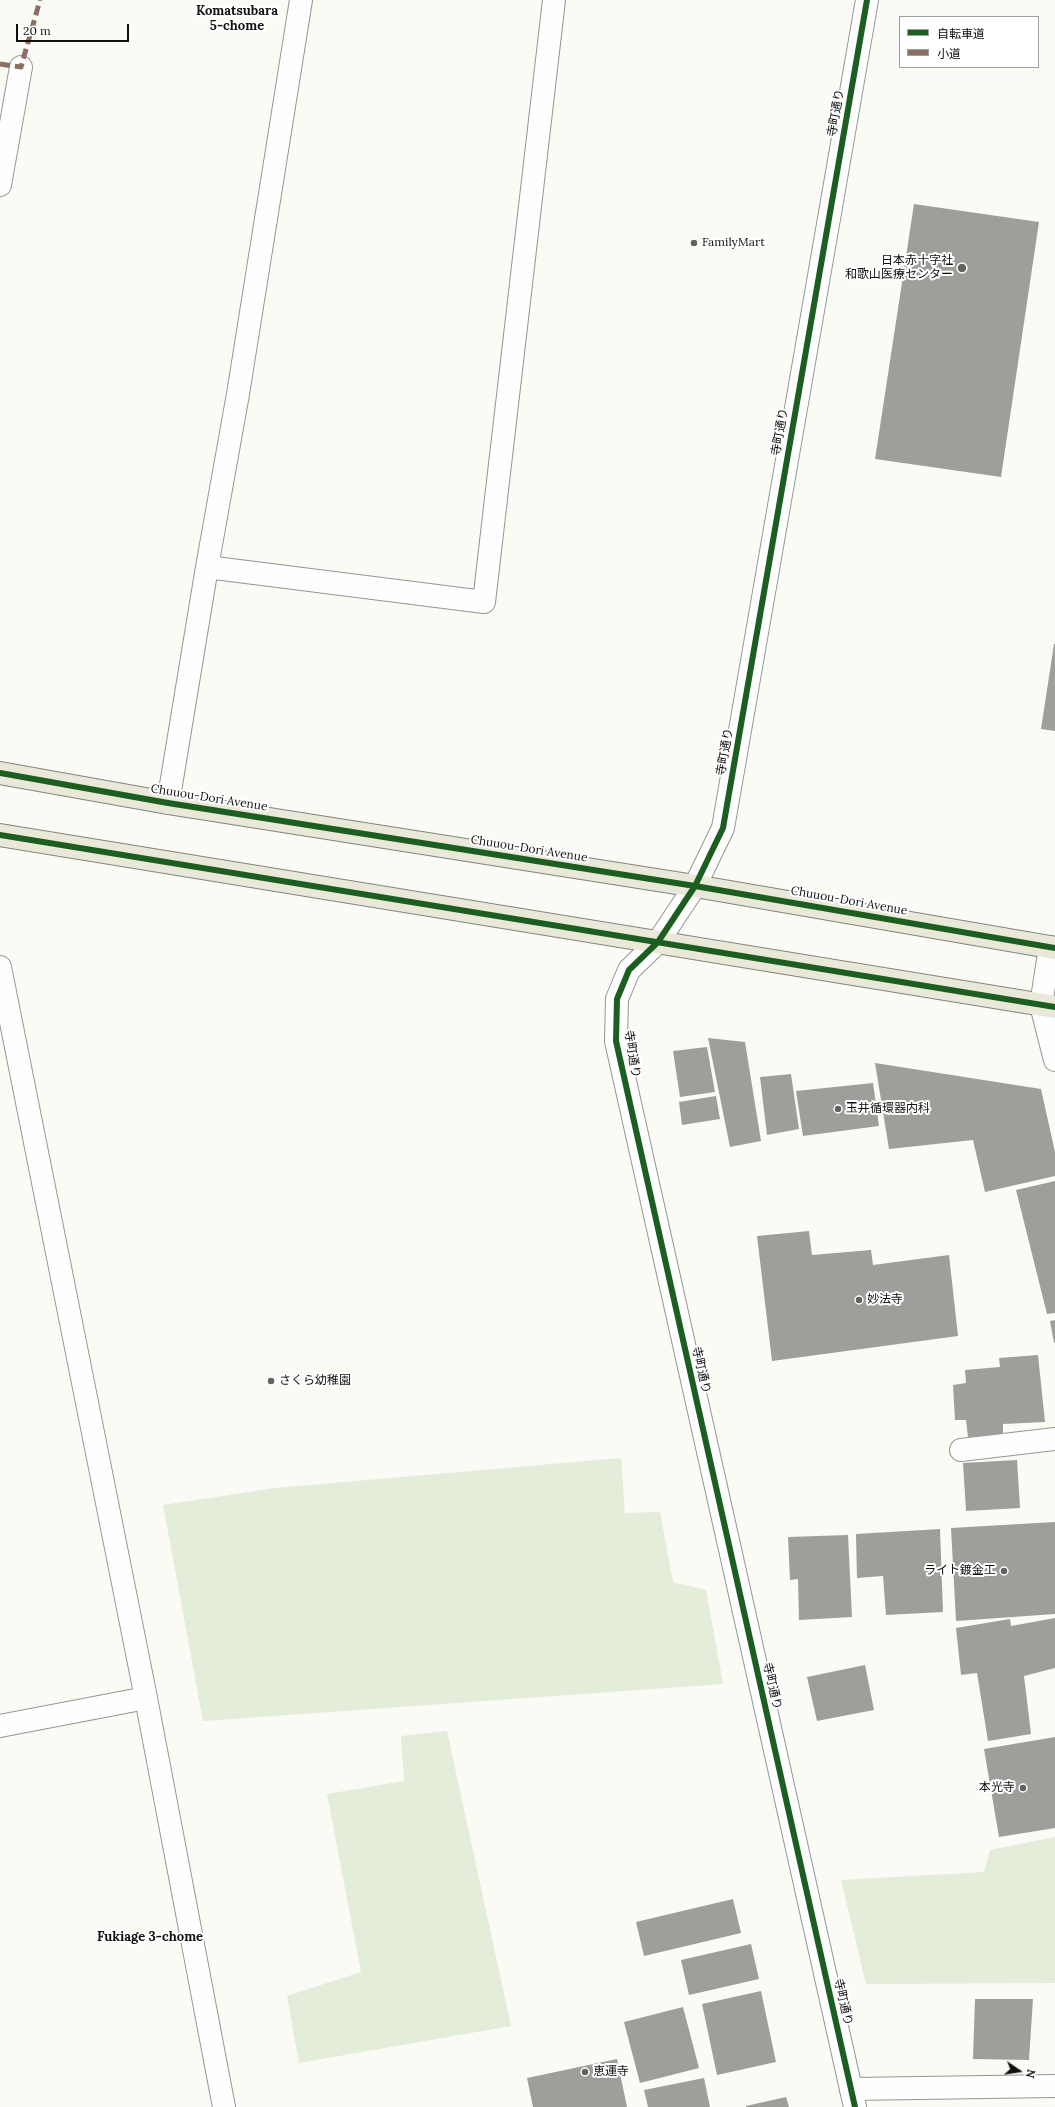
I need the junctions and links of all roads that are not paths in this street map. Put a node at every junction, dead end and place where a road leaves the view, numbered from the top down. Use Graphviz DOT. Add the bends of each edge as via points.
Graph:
graph roads {
  1 [pos="301,0"];
  2 [pos="554,0"];
  3 [pos="867,0"];
  4 [pos="21,67"];
  5 [pos="0,185"];
  6 [pos="208,567"];
  7 [pos="0,773"];
  8 [pos="168,803"];
  9 [pos="0,834"];
  10 [pos="695,886"];
  11 [pos="658,942"];
  12 [pos="1053,948"];
  13 [pos="0,967"];
  14 [pos="1048,1006"];
  15 [pos="1055,1060"];
  16 [pos="1055,1439"];
  17 [pos="961,1450"];
  18 [pos="146,1698"];
  19 [pos="0,1726"];
  20 [pos="1055,2086"];
  21 [pos="853,2098"];
  22 [pos="224,2107"];
  1 -- 6 [label="street"];
  2 -- 6 [label="street" via="484,602"];
  3 -- 10 [label="street, 寺町通り" via="723,828"];
  4 -- 5 [label="street"];
  6 -- 8 [label="street"];
  7 -- 8 [label="highway, Chuuou-Dori Avenue"];
  8 -- 10 [label="highway, Chuuou-Dori Avenue"];
  9 -- 11 [label="highway"];
  10 -- 11 [label="street, 寺町通り"];
  10 -- 12 [label="highway, Chuuou-Dori Avenue"];
  11 -- 14 [label="highway"];
  11 -- 21 [label="street, 寺町通り" via="629,970 617,999 616,1041"];
  12 -- 14 [label="street"];
  13 -- 18 [label="street"];
  14 -- 15 [label="street"];
  16 -- 17 [label="street"];
  18 -- 19 [label="street"];
  18 -- 22 [label="street"];
  20 -- 21 [label="street"];
}
